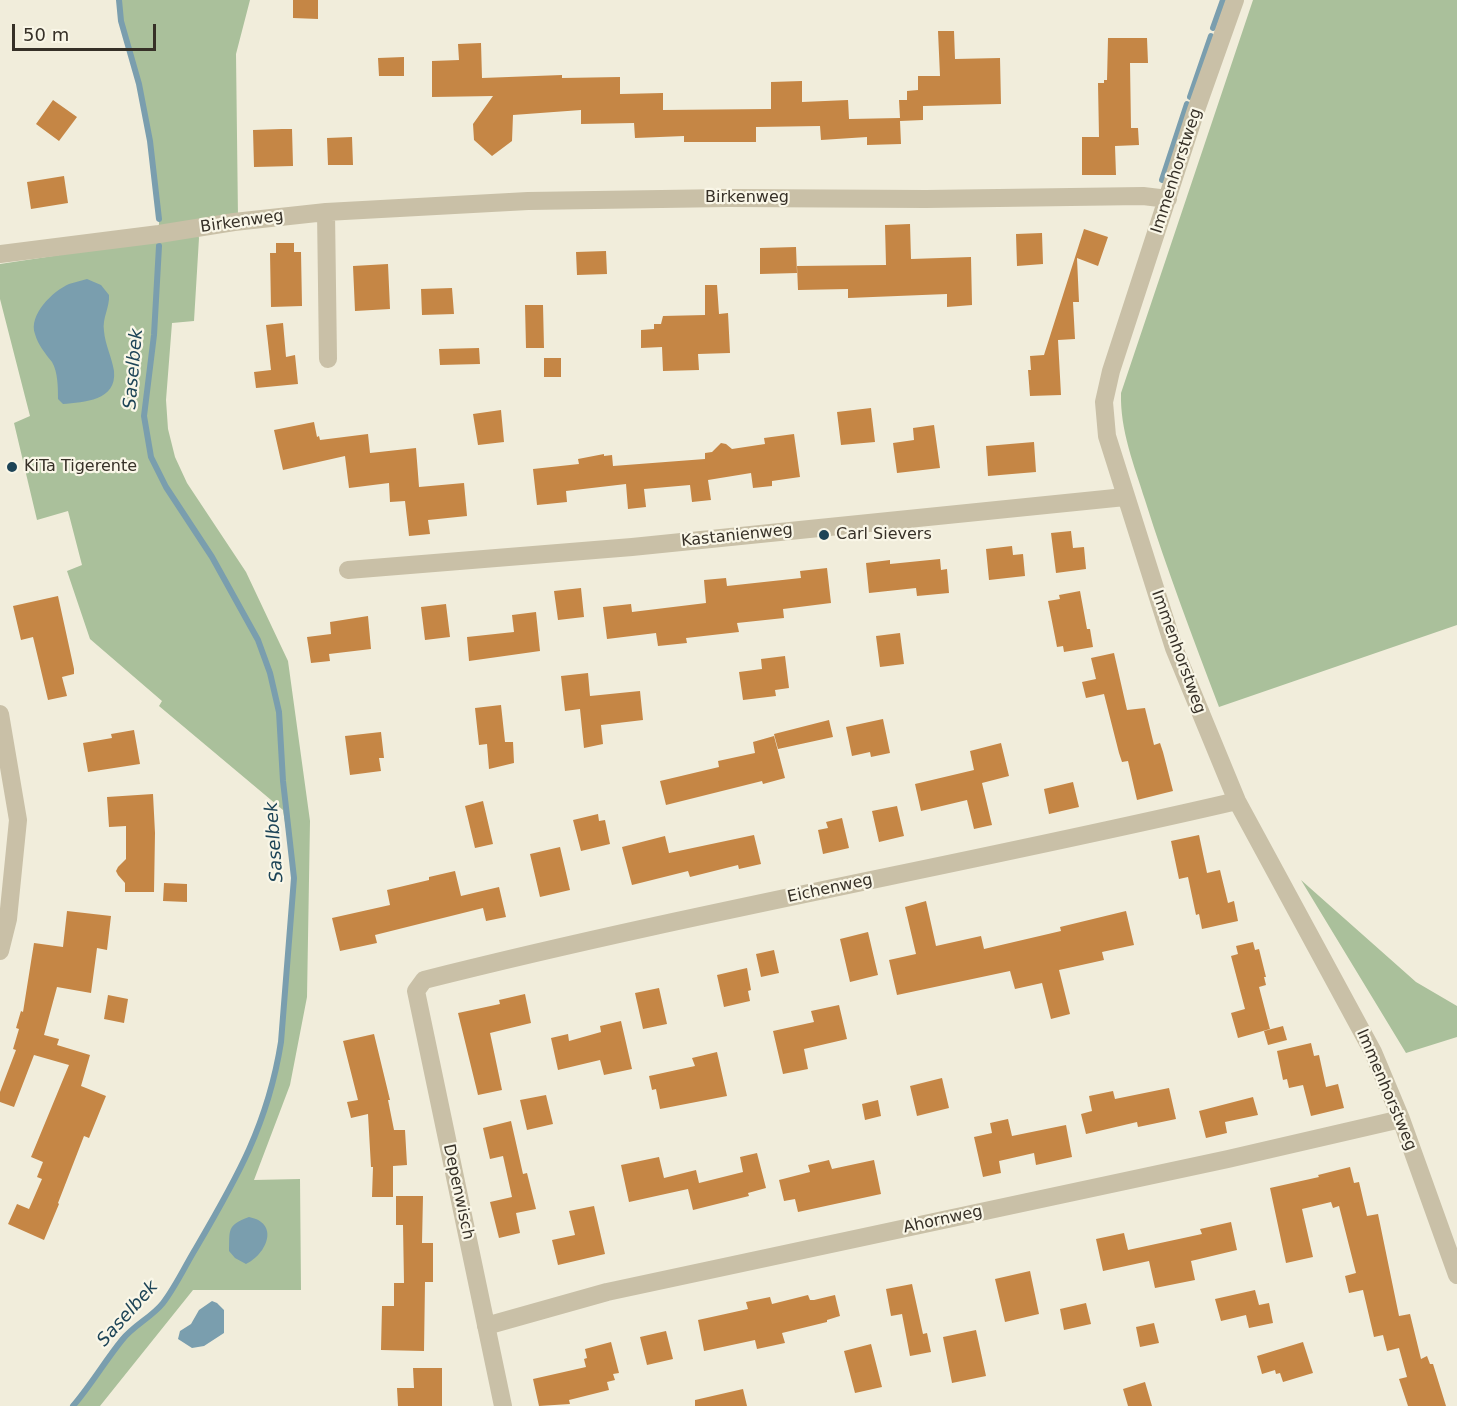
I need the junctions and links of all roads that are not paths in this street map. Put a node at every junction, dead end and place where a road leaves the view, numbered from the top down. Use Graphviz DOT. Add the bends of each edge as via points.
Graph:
graph roads {
  1 [pos="1235,0"];
  2 [pos="1168,199"];
  3 [pos="326,212"];
  4 [pos="0,254"];
  5 [pos="328,359"];
  6 [pos="1125,497"];
  7 [pos="348,570"];
  8 [pos="0,714"];
  9 [pos="1236,801"];
  10 [pos="0,951"];
  11 [pos="424,980"];
  12 [pos="1401,1119"];
  13 [pos="1457,1275"];
  14 [pos="486,1326"];
  15 [pos="503,1406"];
  1 -- 2 [label="street, Immenhorstweg"];
  2 -- 3 [label="street, Birkenweg" via="1143,196 528,201"];
  2 -- 6 [label="street, Immenhorstweg" via="1104,402 1107,436"];
  3 -- 4 [label="street, Birkenweg"];
  3 -- 5 [label="street"];
  6 -- 7 [label="street, Kastanienweg" via="632,547"];
  6 -- 9 [label="street, Immenhorstweg" via="1174,648"];
  8 -- 10 [label="street" via="18,820 8,919"];
  9 -- 11 [label="street, Eichenweg"];
  9 -- 12 [label="street, Immenhorstweg" via="1373,1052"];
  11 -- 14 [label="street, Depenwisch" via="416,991"];
  12 -- 13 [label="street, Immenhorstweg"];
  12 -- 14 [label="street, Ahornweg" via="607,1292"];
  14 -- 15 [label="street, Depenwisch"];
}
